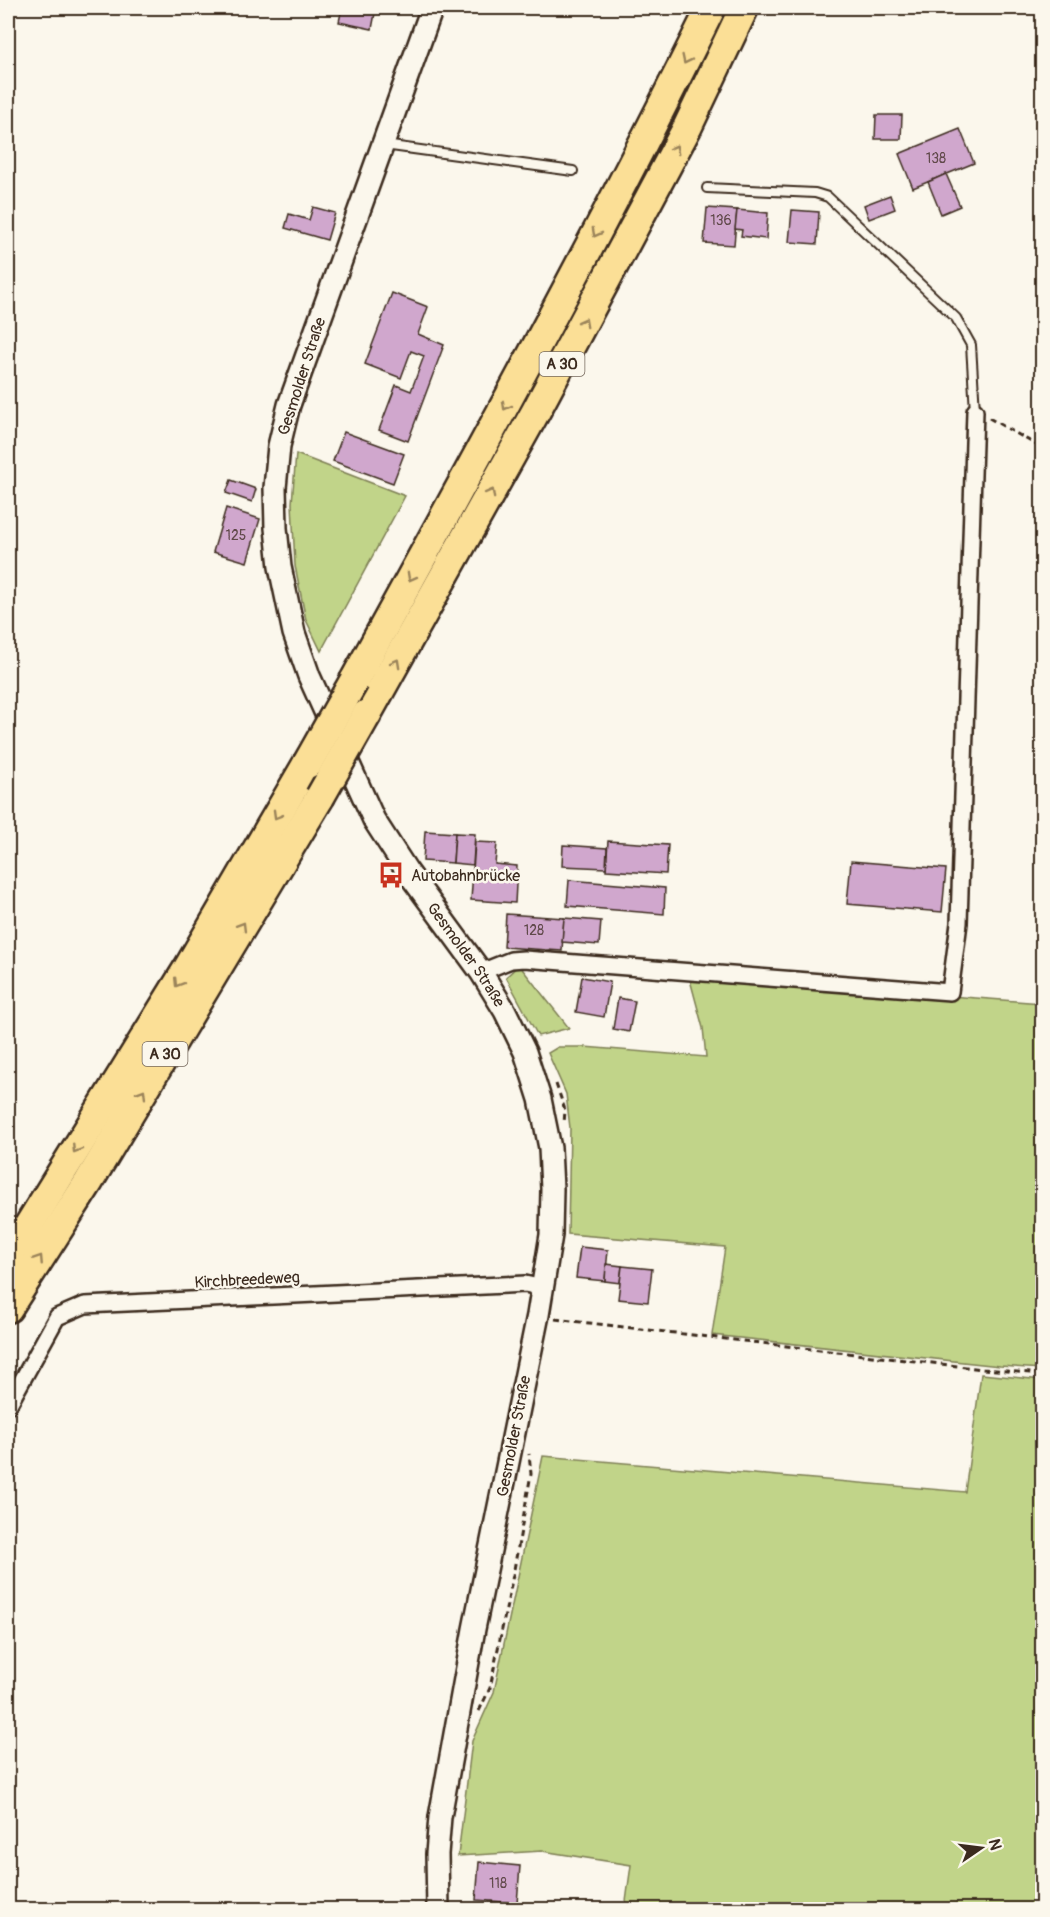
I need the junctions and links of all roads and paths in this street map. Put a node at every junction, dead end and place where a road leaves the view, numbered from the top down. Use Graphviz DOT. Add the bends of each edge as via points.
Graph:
graph roads {
  1 [pos="432,8"];
  2 [pos="711,8"];
  3 [pos="744,8"];
  4 [pos="383,144"];
  5 [pos="573,171"];
  6 [pos="707,188"];
  7 [pos="975,411"];
  8 [pos="1042,448"];
  9 [pos="481,972"];
  10 [pos="8,1259"];
  11 [pos="543,1288"];
  12 [pos="8,1308"];
  13 [pos="538,1315"];
  14 [pos="1042,1374"];
  15 [pos="8,1406"];
  16 [pos="438,1910"];
  1 -- 4 [label="street, Gesmolder Straße"];
  2 -- 10 [label="highway, A 30, one-way, bridge" via="511,396 307,765 188,968"];
  12 -- 3 [label="highway, A 30, one-way, bridge" via="94,1173 367,714 559,369 687,128"];
  4 -- 5 [label="lane"];
  4 -- 9 [label="street, Gesmolder Straße" via="289,405 279,446 275,488 280,567 305,665 366,806 407,871"];
  6 -- 7 [label="lane" via="815,193 828,197 956,318 971,345"];
  7 -- 8 [label="path"];
  7 -- 9 [label="street" via="959,922 950,992 524,959 510,960"];
  9 -- 11 [label="street, Gesmolder Straße" via="525,1052 547,1130 551,1235"];
  11 -- 13 [label="street, Gesmolder Straße"];
  11 -- 15 [label="street, Kirchbreedeweg" via="525,1284 85,1305 57,1317"];
  13 -- 14 [label="path"];
  13 -- 16 [label="street, Gesmolder Straße" via="440,1817"];
}
